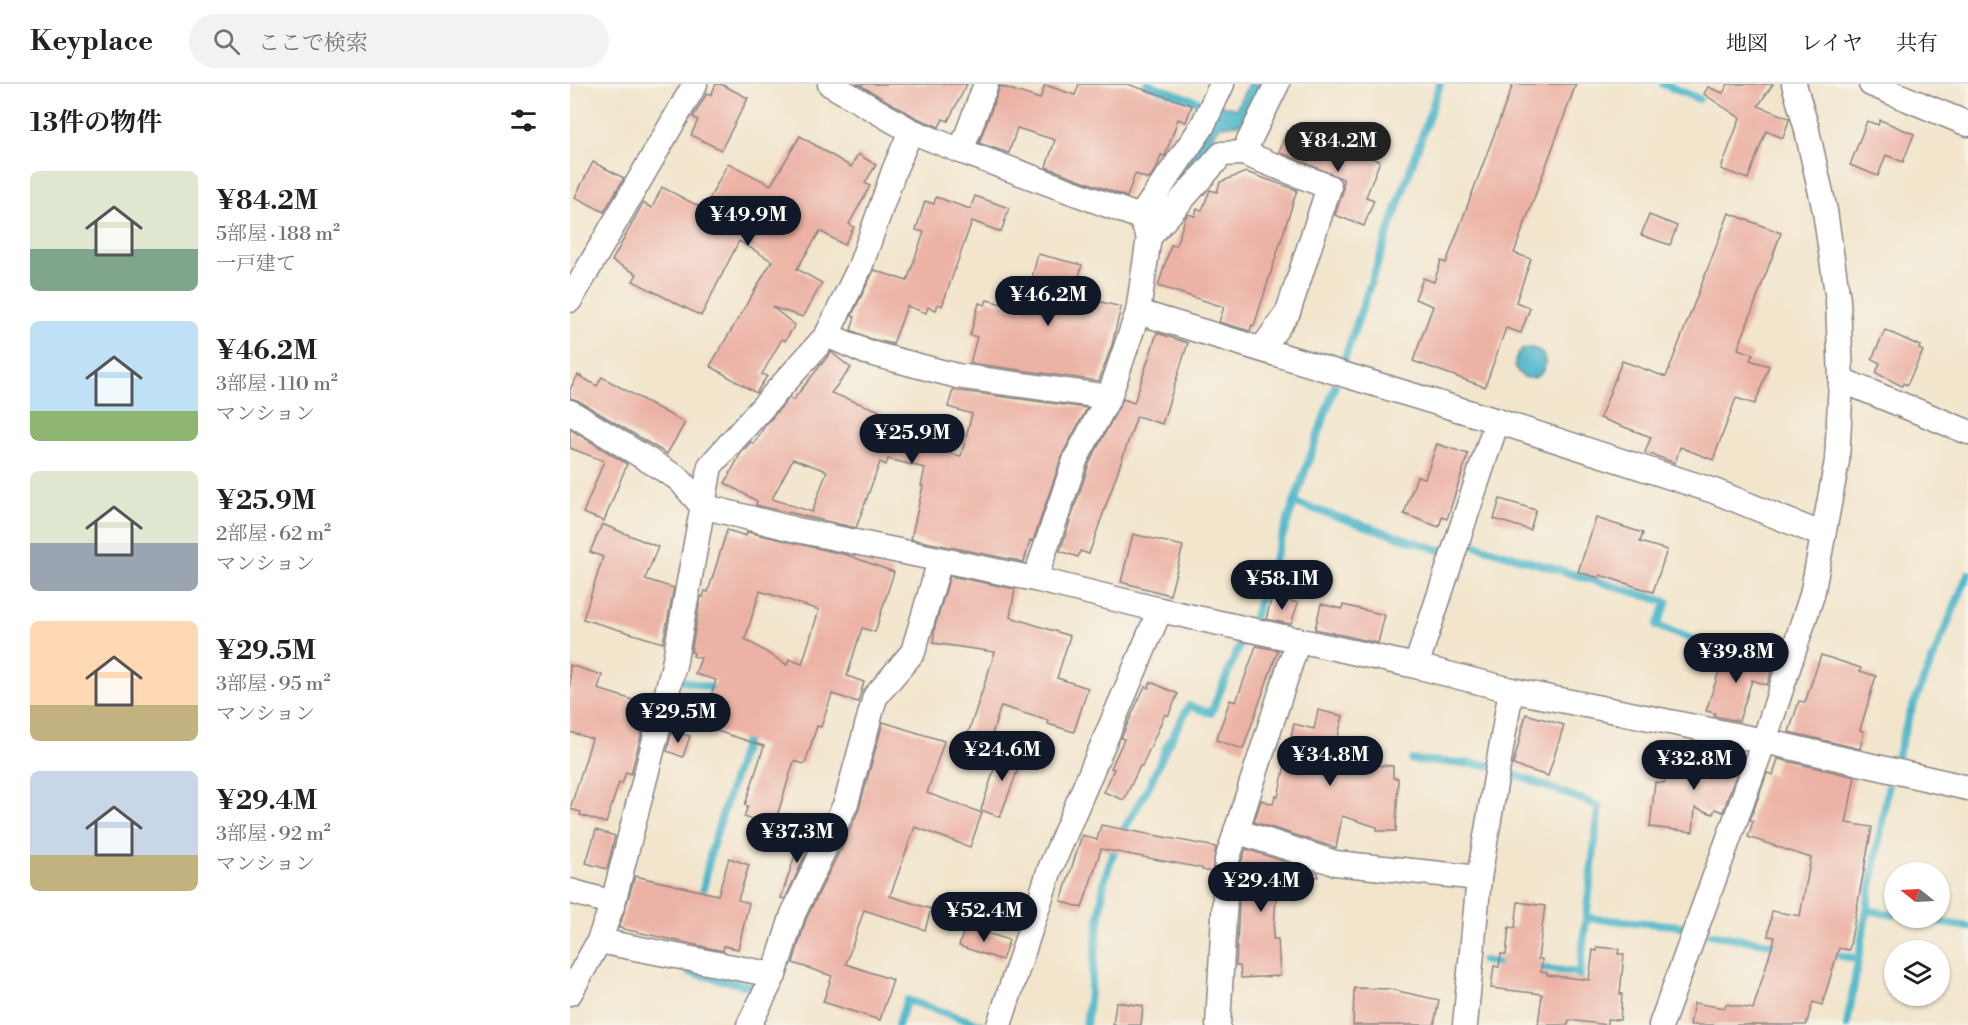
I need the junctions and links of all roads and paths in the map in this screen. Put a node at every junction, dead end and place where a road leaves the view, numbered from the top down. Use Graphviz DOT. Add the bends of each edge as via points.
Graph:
graph roads {
  1 [pos="695,84"];
  2 [pos="830,84"];
  3 [pos="986,84"];
  4 [pos="1222,84"];
  5 [pos="1277,84"];
  6 [pos="1794,84"];
  7 [pos="1871,84"];
  8 [pos="1968,124"];
  9 [pos="911,131"];
  10 [pos="961,152"];
  11 [pos="1243,153"];
  12 [pos="1144,227"];
  13 [pos="570,300"];
  14 [pos="1138,312"];
  15 [pos="827,335"];
  16 [pos="1262,349"];
  17 [pos="1841,380"];
  18 [pos="1109,397"];
  19 [pos="570,412"];
  20 [pos="1497,421"];
  21 [pos="1968,432"];
  22 [pos="702,506"];
  23 [pos="1823,535"];
  24 [pos="940,561"];
  25 [pos="1035,579"];
  26 [pos="1160,610"];
  27 [pos="1298,640"];
  28 [pos="1416,666"];
  29 [pos="1511,690"];
  30 [pos="1764,741"];
  31 [pos="1968,788"];
  32 [pos="1236,831"];
  33 [pos="1479,878"];
  34 [pos="570,891"];
  35 [pos="613,903"];
  36 [pos="599,940"];
  37 [pos="774,975"];
  38 [pos="570,993"];
  39 [pos="749,1025"];
  40 [pos="999,1025"];
  41 [pos="1218,1025"];
  42 [pos="1465,1025"];
  43 [pos="1661,1025"];
  1 -- 13 [label="street"];
  2 -- 9 [label="street"];
  3 -- 10 [label="street"];
  4 -- 12 [label="street" via="1202,127"];
  5 -- 11 [label="street"];
  6 -- 17 [label="street" via="1825,211 1838,300"];
  7 -- 8 [label="street"];
  9 -- 10 [label="street"];
  9 -- 15 [label="street" via="860,267"];
  10 -- 12 [label="street"];
  11 -- 12 [label="street" via="1222,154"];
  11 -- 16 [label="street" via="1329,187 1288,312"];
  12 -- 14 [label="street"];
  14 -- 16 [label="street"];
  14 -- 18 [label="street"];
  15 -- 18 [label="street" via="866,352 957,376"];
  15 -- 22 [label="street" via="710,466"];
  16 -- 20 [label="street"];
  17 -- 21 [label="street"];
  17 -- 23 [label="street" via="1837,461"];
  18 -- 25 [label="street" via="1076,458"];
  19 -- 22 [label="street" via="679,479"];
  20 -- 23 [label="street" via="1714,491"];
  20 -- 28 [label="street"];
  22 -- 24 [label="street"];
  22 -- 35 [label="street" via="674,665"];
  23 -- 30 [label="street" via="1812,595"];
  24 -- 25 [label="street"];
  24 -- 37 [label="street" via="913,652 875,696 846,803 793,914"];
  25 -- 26 [label="street"];
  26 -- 27 [label="street"];
  26 -- 40 [label="street" via="1050,869"];
  27 -- 28 [label="street"];
  27 -- 32 [label="street"];
  28 -- 29 [label="street"];
  29 -- 30 [label="street"];
  29 -- 33 [label="street"];
  30 -- 31 [label="street"];
  30 -- 43 [label="street"];
  32 -- 33 [label="street" via="1335,863"];
  32 -- 41 [label="street" via="1227,860"];
  33 -- 42 [label="street"];
  34 -- 35 [label="street"];
  35 -- 36 [label="street"];
  36 -- 37 [label="street"];
  36 -- 38 [label="street"];
  37 -- 39 [label="street"];
}
